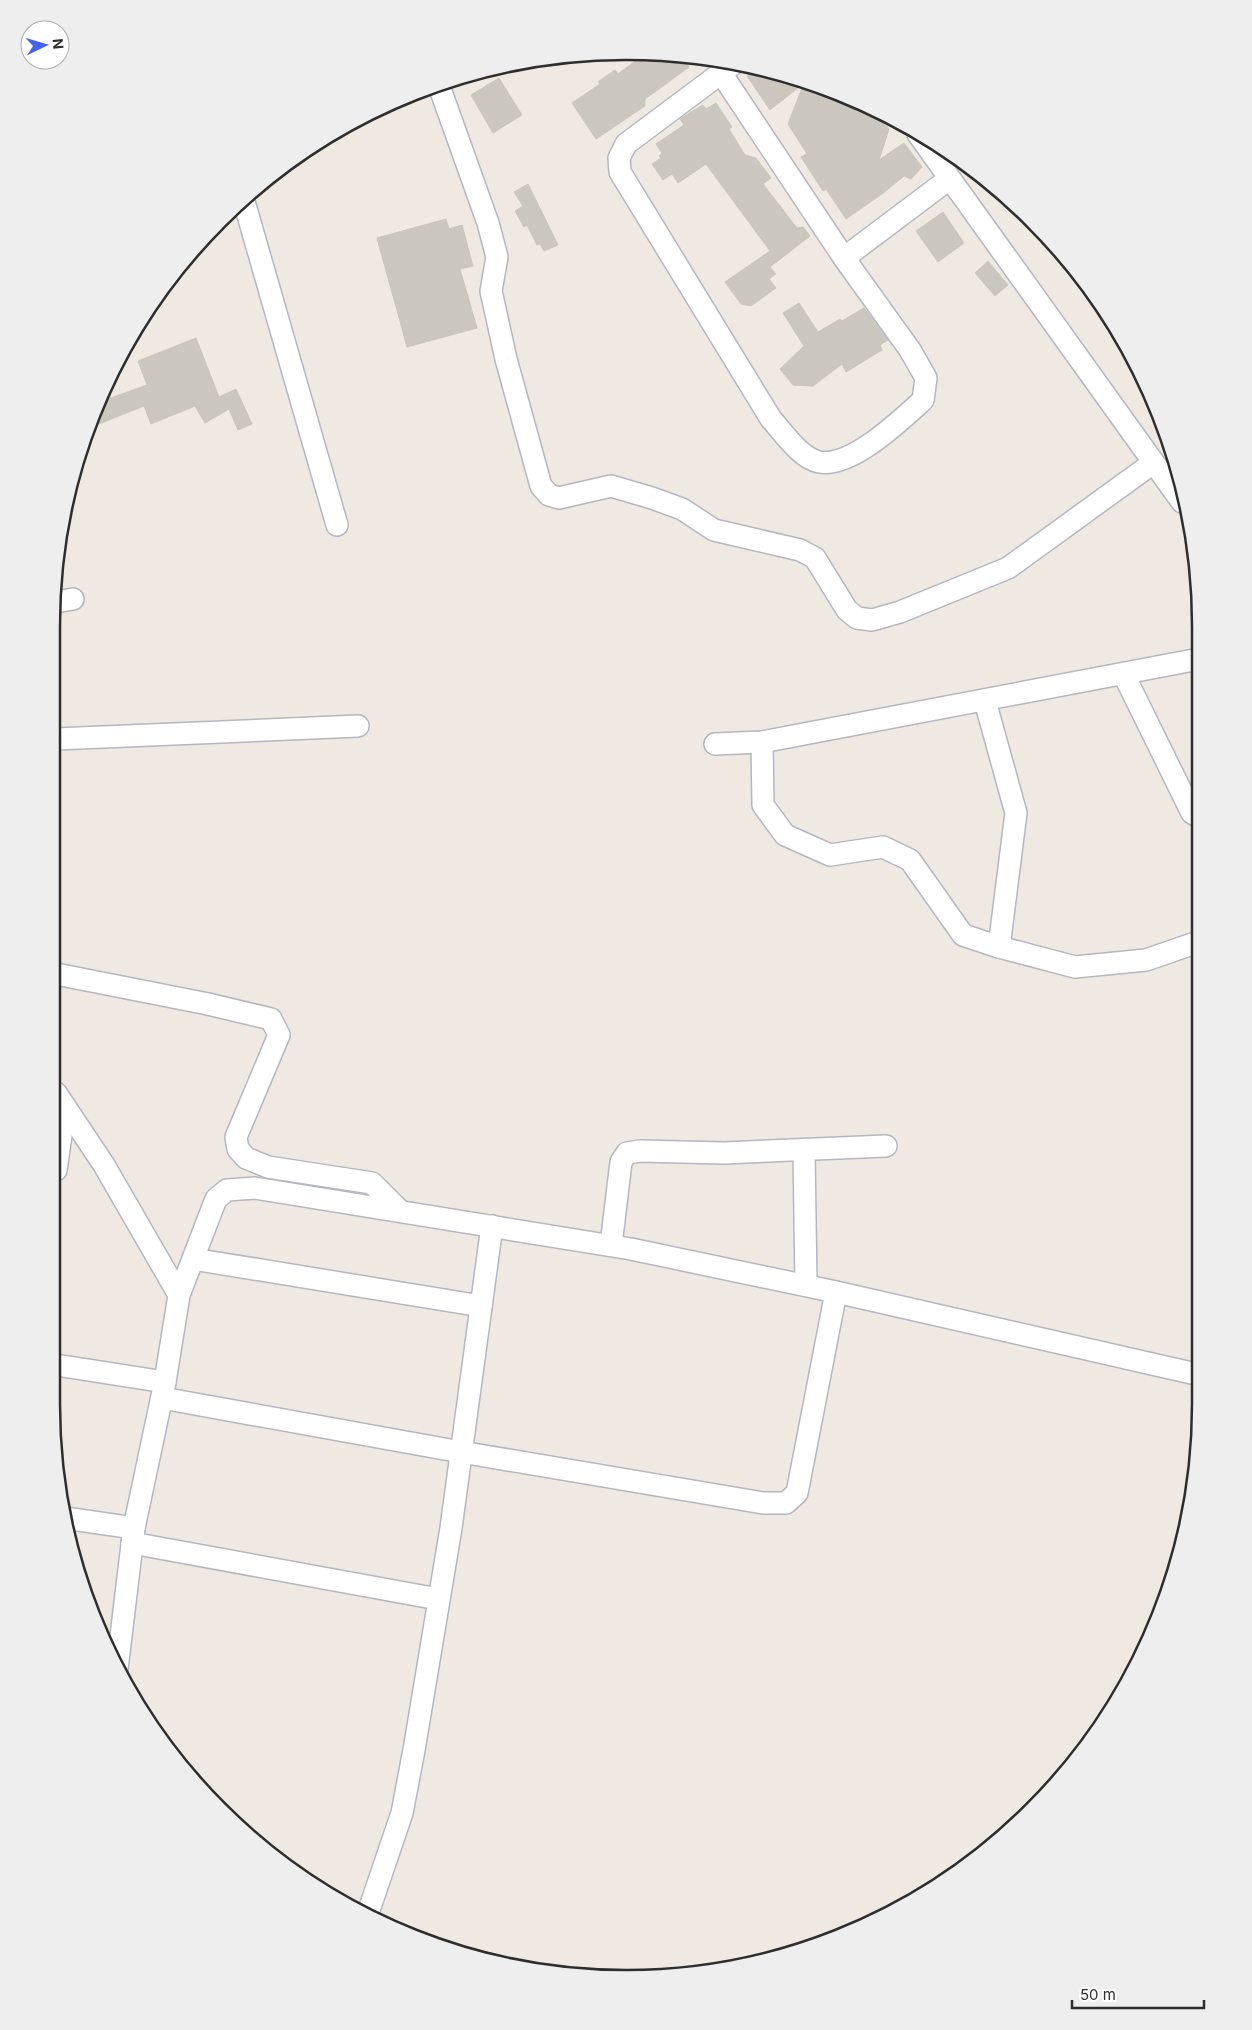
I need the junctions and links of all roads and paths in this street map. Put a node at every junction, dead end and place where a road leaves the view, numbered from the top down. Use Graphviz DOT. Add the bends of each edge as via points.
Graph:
graph roads {
  1 [pos="725,69"];
  2 [pos="728,70"];
  3 [pos="441,91"];
  4 [pos="926,147"];
  5 [pos="948,179"];
  6 [pos="246,207"];
  7 [pos="844,258"];
  8 [pos="1154,464"];
  9 [pos="1176,494"];
  10 [pos="337,525"];
  11 [pos="1192,660"];
  12 [pos="1124,675"];
  13 [pos="985,701"];
  14 [pos="358,726"];
  15 [pos="60,739"];
  16 [pos="762,742"];
  17 [pos="715,744"];
  18 [pos="1192,813"];
  19 [pos="1192,944"];
  20 [pos="999,947"];
  21 [pos="60,975"];
  22 [pos="61,1100"];
  23 [pos="60,1114"];
  24 [pos="886,1146"];
  25 [pos="804,1150"];
  26 [pos="400,1211"];
  27 [pos="492,1226"];
  28 [pos="611,1245"];
  29 [pos="193,1259"];
  30 [pos="806,1286"];
  31 [pos="836,1292"];
  32 [pos="179,1294"];
  33 [pos="482,1306"];
  34 [pos="60,1366"];
  35 [pos="1192,1373"];
  36 [pos="164,1390"];
  37 [pos="461,1452"];
  38 [pos="72,1520"];
  39 [pos="133,1536"];
  40 [pos="438,1599"];
  41 [pos="119,1655"];
  42 [pos="370,1908"];
  1 -- 7 [label="street" via="626,144 619,158 620,172 771,419 798,451 819,462 844,460 891,429 923,400 926,378 910,350"];
  2 -- 7 [label="street"];
  3 -- 8 [label="street" via="488,223 497,257 491,291 506,359 541,486 549,495 571,497 611,486 682,509 714,530 800,550 815,558 846,610 857,618 872,620 900,612 1008,568"];
  4 -- 5 [label="street"];
  5 -- 7 [label="street"];
  5 -- 8 [label="street"];
  6 -- 10 [label="street"];
  8 -- 9 [label="street"];
  11 -- 12 [label="street"];
  12 -- 13 [label="street"];
  12 -- 18 [label="street"];
  13 -- 16 [label="street"];
  13 -- 20 [label="street" via="1016,813"];
  14 -- 15 [label="street"];
  16 -- 17 [label="street"];
  16 -- 20 [label="street" via="762,804 785,835 830,855 883,847 910,860 963,934"];
  19 -- 20 [label="street" via="1146,960 1075,967"];
  21 -- 26 [label="street" via="271,1019 278,1035 236,1137 238,1149 246,1158 268,1167 372,1183"];
  22 -- 23 [label="street"];
  22 -- 32 [label="street" via="104,1165"];
  24 -- 25 [label="street"];
  25 -- 28 [label="street" via="627,1153 621,1162"];
  25 -- 30 [label="street"];
  26 -- 27 [label="street"];
  26 -- 29 [label="street" via="255,1188 227,1190 216,1200"];
  27 -- 28 [label="street"];
  27 -- 33 [label="street"];
  28 -- 30 [label="street"];
  29 -- 32 [label="street"];
  29 -- 33 [label="street"];
  30 -- 31 [label="street"];
  31 -- 35 [label="street"];
  31 -- 37 [label="street" via="798,1494 786,1503 763,1503"];
  32 -- 36 [label="street"];
  33 -- 37 [label="street"];
  34 -- 36 [label="street"];
  36 -- 37 [label="street"];
  36 -- 39 [label="street"];
  37 -- 40 [label="street"];
  38 -- 39 [label="street"];
  39 -- 40 [label="street"];
  39 -- 41 [label="street"];
  40 -- 42 [label="street" via="402,1813"];
}
